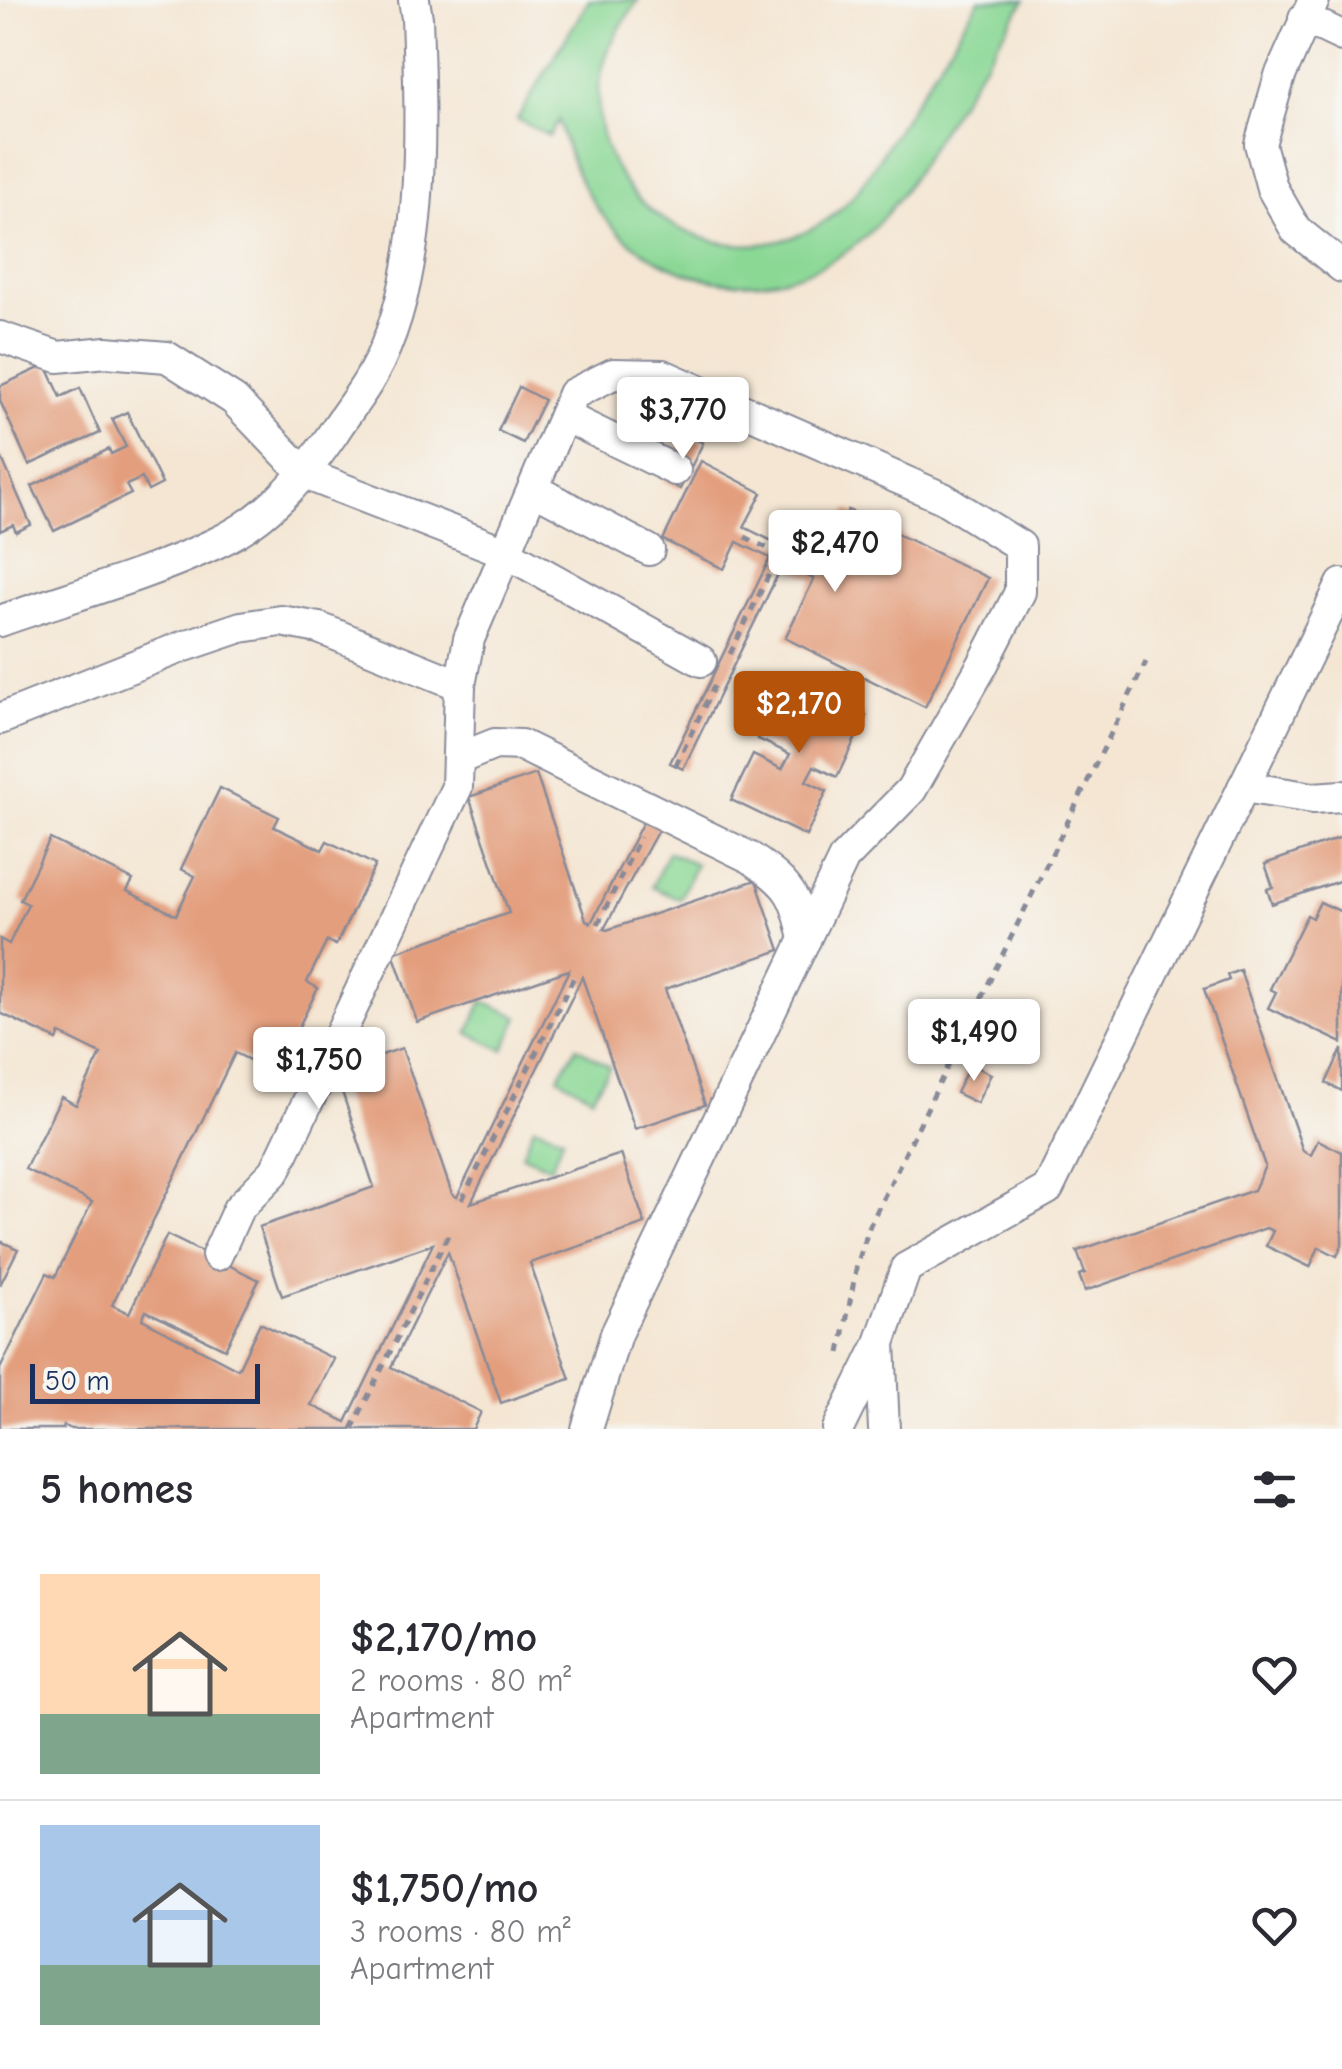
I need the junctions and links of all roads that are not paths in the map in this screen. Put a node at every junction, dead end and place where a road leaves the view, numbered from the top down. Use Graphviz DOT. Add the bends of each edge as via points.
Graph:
graph roads {
  1 [pos="414,0"];
  2 [pos="1309,9"];
  3 [pos="1342,36"];
  4 [pos="1342,267"];
  5 [pos="0,336"];
  6 [pos="564,416"];
  7 [pos="675,470"];
  8 [pos="305,474"];
  9 [pos="533,488"];
  10 [pos="649,550"];
  11 [pos="506,552"];
  12 [pos="1339,600"];
  13 [pos="0,621"];
  14 [pos="702,661"];
  15 [pos="460,685"];
  16 [pos="0,719"];
  17 [pos="458,759"];
  18 [pos="1243,788"];
  19 [pos="1342,796"];
  20 [pos="805,940"];
  21 [pos="217,1255"];
  22 [pos="880,1343"];
  23 [pos="588,1429"];
  24 [pos="838,1429"];
  25 [pos="884,1429"];
  1 -- 8 [label="lane" via="421,134 407,272 373,373"];
  2 -- 3 [label="lane"];
  2 -- 4 [label="lane" via="1260,144 1272,188 1296,230"];
  5 -- 8 [label="lane" via="58,356 167,357 234,400"];
  6 -- 7 [label="lane"];
  6 -- 9 [label="lane"];
  6 -- 20 [label="lane" via="574,394 613,374 663,376 943,498 1020,546 1020,592 982,666 911,790 844,858"];
  8 -- 11 [label="lane"];
  8 -- 13 [label="lane" via="264,514 215,544"];
  9 -- 10 [label="lane"];
  9 -- 11 [label="lane"];
  11 -- 14 [label="lane"];
  11 -- 15 [label="lane" via="468,639"];
  12 -- 18 [label="lane"];
  15 -- 16 [label="lane" via="319,628 281,621 179,648"];
  15 -- 17 [label="lane"];
  17 -- 20 [label="lane" via="495,744 520,745 751,858 784,881"];
  17 -- 21 [label="lane" via="457,788 275,1171 238,1209"];
  18 -- 19 [label="lane"];
  18 -- 22 [label="lane" via="1048,1189 906,1268"];
  20 -- 23 [label="lane" via="616,1334"];
  22 -- 24 [label="lane"];
  22 -- 25 [label="lane"];
}
